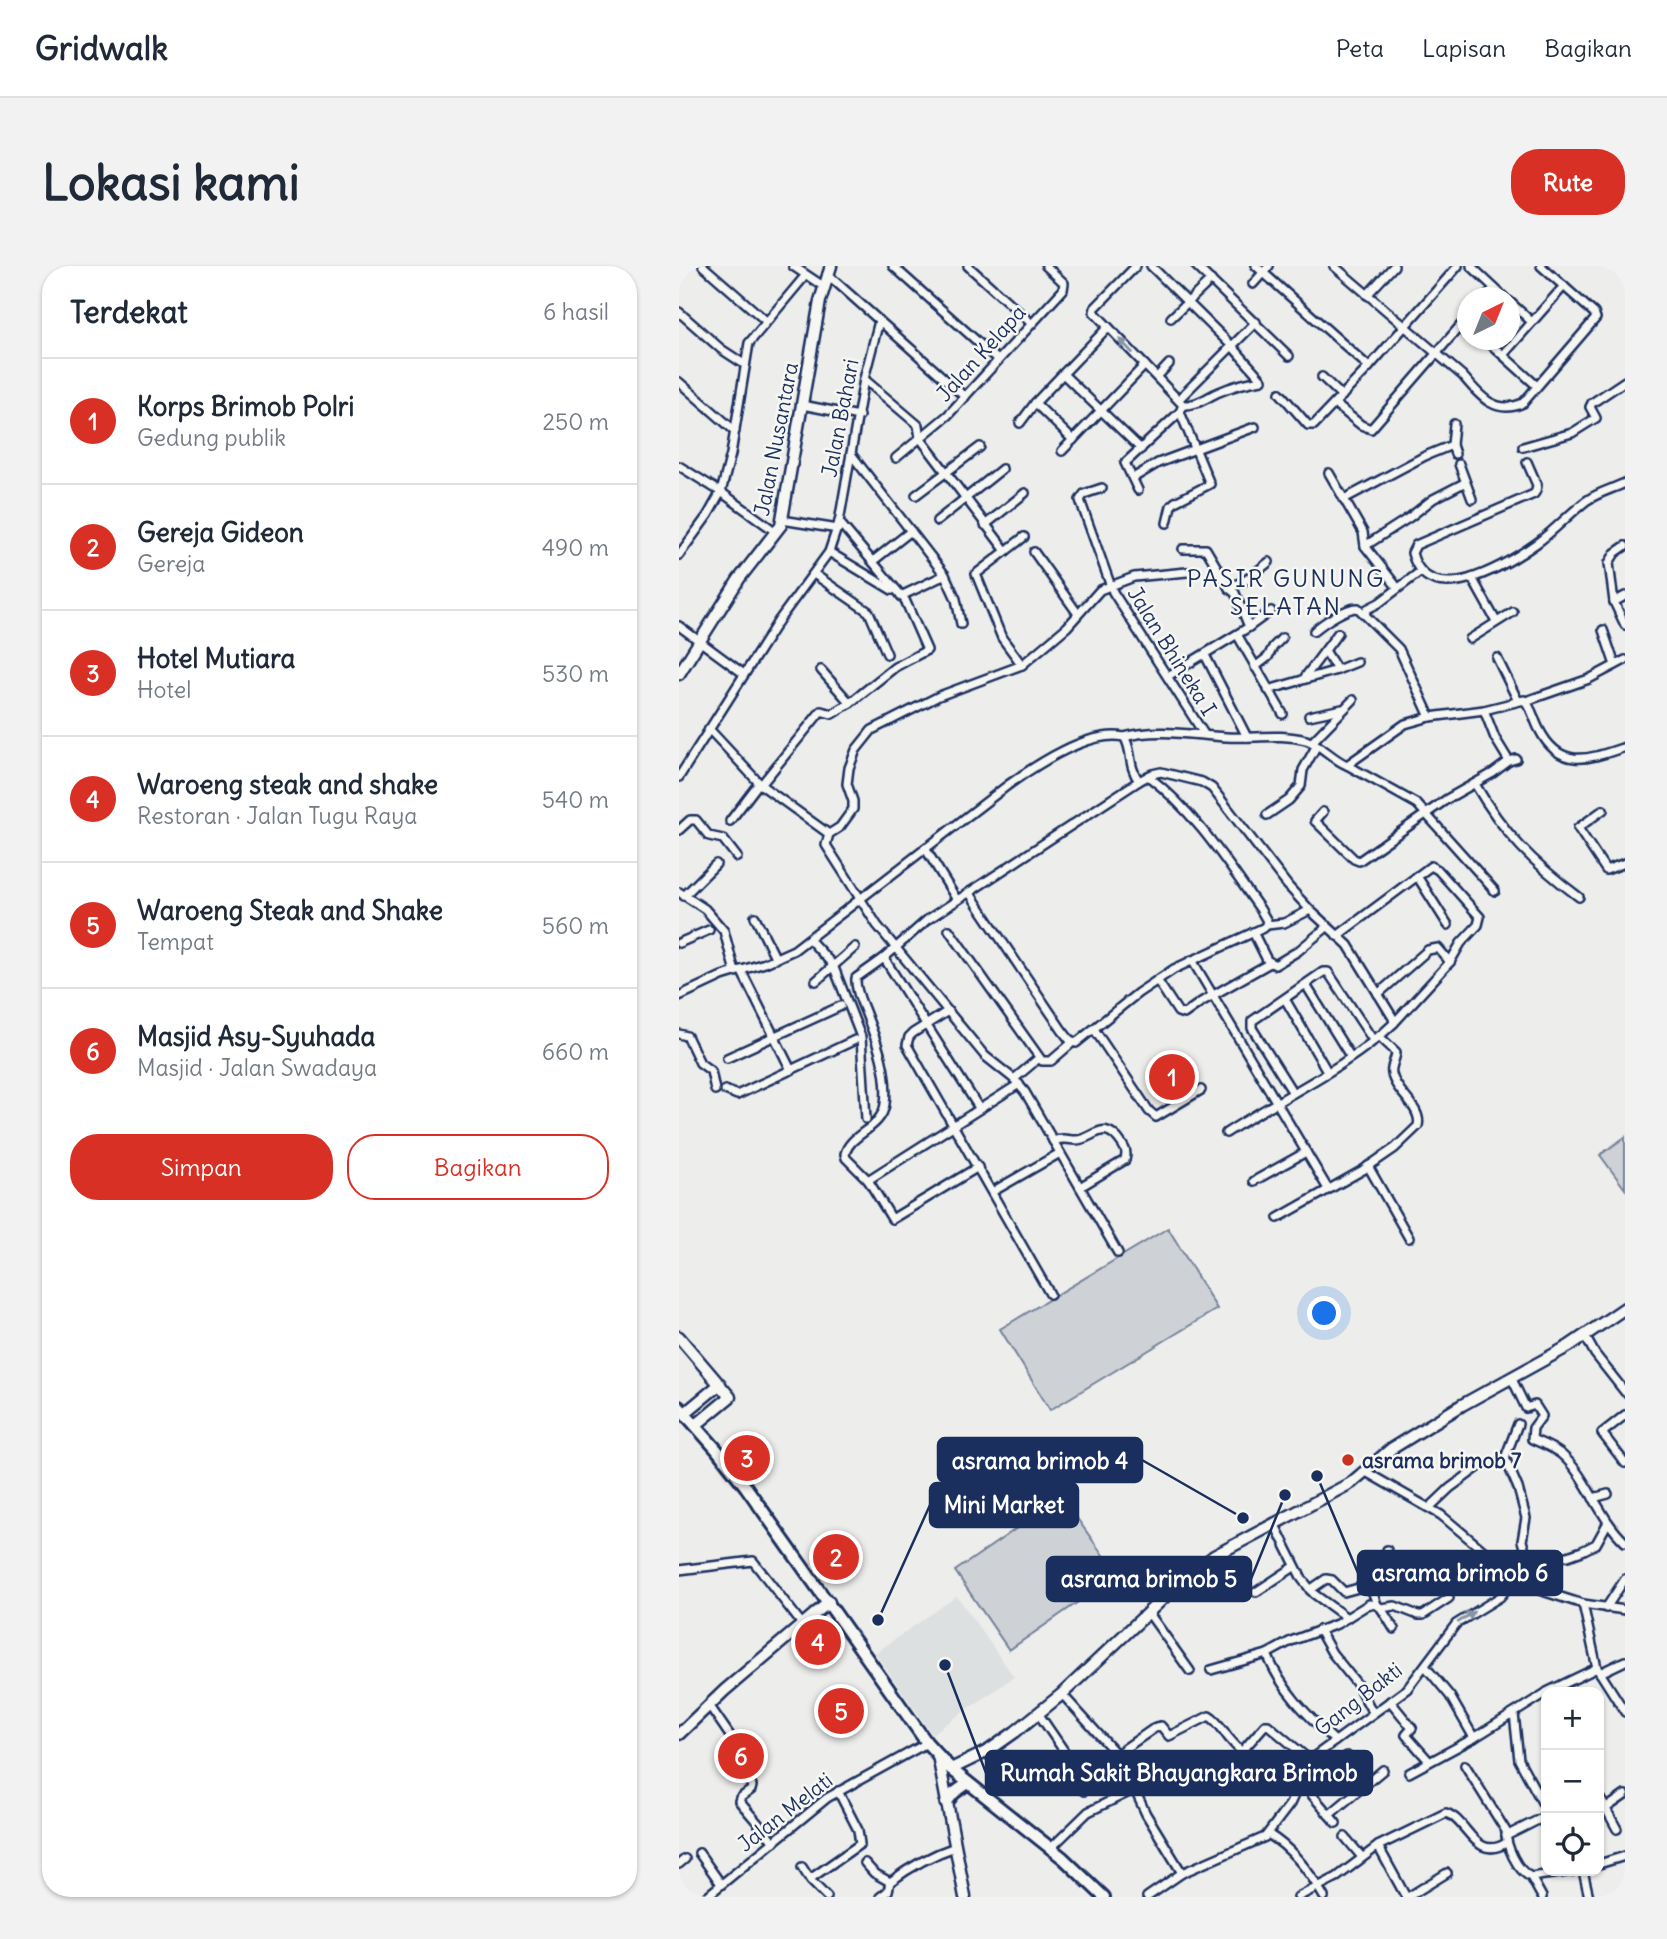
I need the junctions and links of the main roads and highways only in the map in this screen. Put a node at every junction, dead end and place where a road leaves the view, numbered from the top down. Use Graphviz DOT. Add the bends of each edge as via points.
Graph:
graph roads {
  1 [pos="682,1410"];
  2 [pos="968,1783"];
  3 [pos="946,1803"];
  4 [pos="1104,1897"];
  1 -- 2 [label="main road" via="730,1465 927,1743"];
  2 -- 3 [label="main road"];
  2 -- 4 [label="main road" via="1051,1848"];
}
